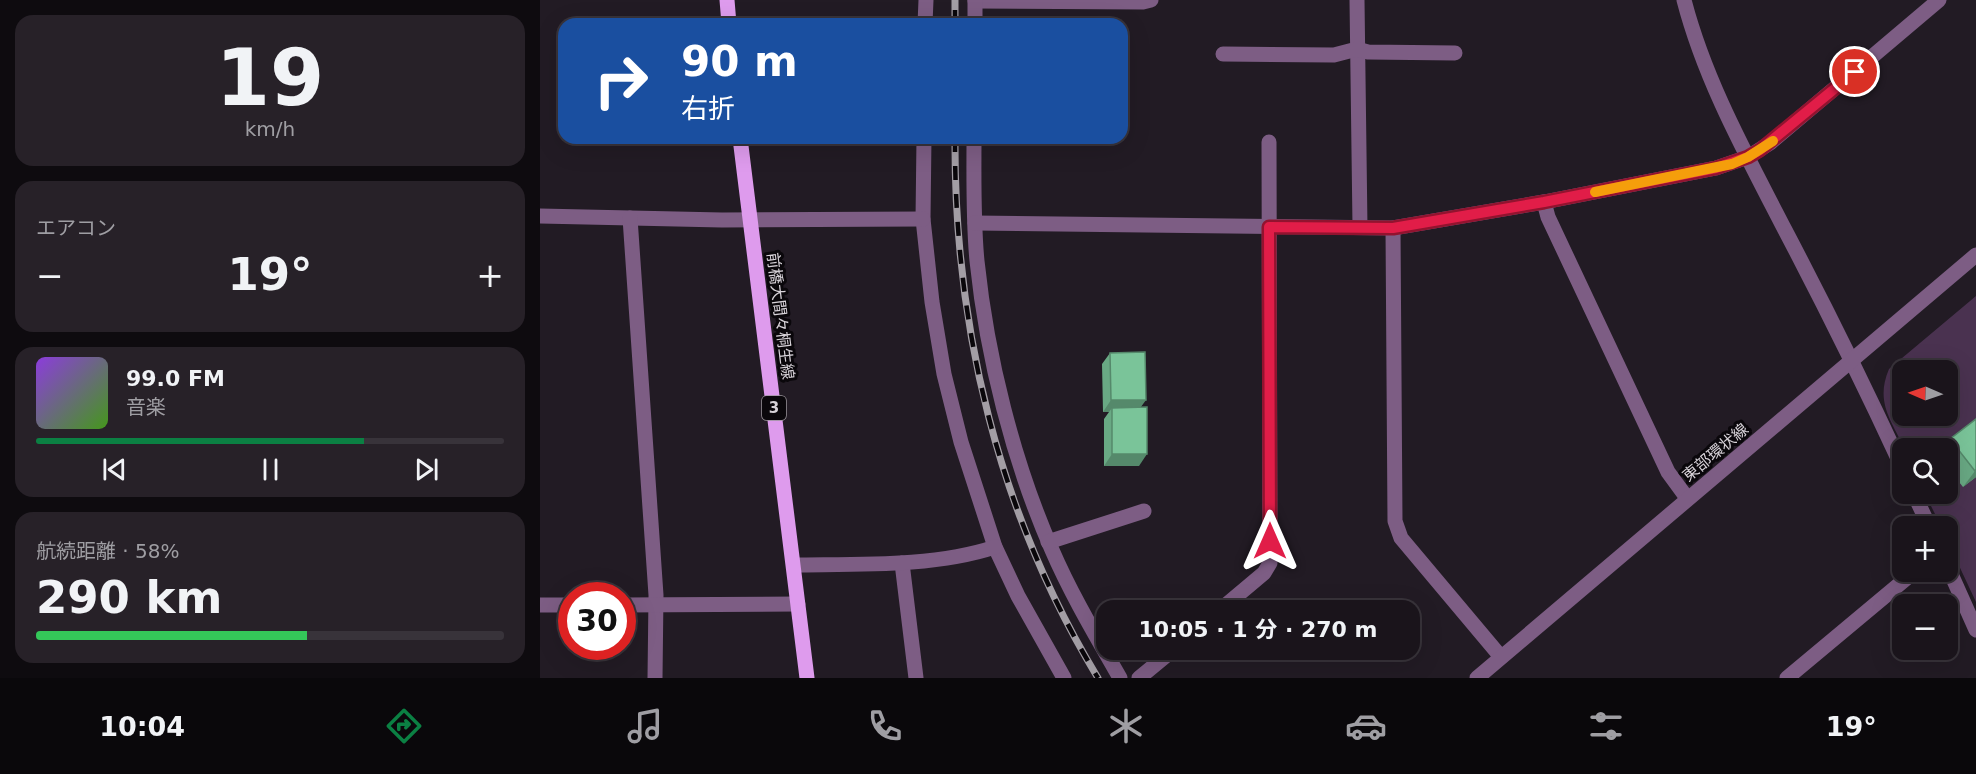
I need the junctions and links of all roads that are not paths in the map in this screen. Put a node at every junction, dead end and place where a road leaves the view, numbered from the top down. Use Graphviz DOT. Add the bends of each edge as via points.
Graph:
graph roads {
  1 [pos="727,0"];
  2 [pos="926,0"];
  3 [pos="975,0"];
  4 [pos="1150,0"];
  5 [pos="1357,0"];
  6 [pos="1684,0"];
  7 [pos="1939,0"];
  8 [pos="728,18"];
  9 [pos="925,18"];
  10 [pos="975,18"];
  11 [pos="1358,49"];
  12 [pos="1455,53"];
  13 [pos="1223,54"];
  14 [pos="1269,142"];
  15 [pos="741,144"];
  16 [pos="924,144"];
  17 [pos="974,144"];
  18 [pos="1748,157"];
  19 [pos="1544,202"];
  20 [pos="540,216"];
  21 [pos="630,218"];
  22 [pos="751,219"];
  23 [pos="923,219"];
  24 [pos="975,223"];
  25 [pos="1269,227"];
  26 [pos="1359,227"];
  27 [pos="1393,228"];
  28 [pos="1976,255"];
  29 [pos="1852,361"];
  30 [pos="1892,446"];
  31 [pos="1688,498"];
  32 [pos="1144,511"];
  33 [pos="1048,542"];
  34 [pos="995,547"];
  35 [pos="902,563"];
  36 [pos="794,565"];
  37 [pos="1902,582"];
  38 [pos="1955,582"];
  39 [pos="1232,600"];
  40 [pos="798,604"];
  41 [pos="540,605"];
  42 [pos="558,605"];
  43 [pos="636,605"];
  44 [pos="656,605"];
  45 [pos="1976,630"];
  46 [pos="1501,657"];
  47 [pos="1161,660"];
  48 [pos="656,678"];
  49 [pos="807,678"];
  50 [pos="916,678"];
  51 [pos="1064,678"];
  52 [pos="1120,678"];
  53 [pos="1139,678"];
  54 [pos="1478,678"];
  55 [pos="1787,678"];
  1 -- 8 [label="main road"];
  2 -- 9 [label="street"];
  3 -- 4 [label="street"];
  3 -- 10 [label="street"];
  5 -- 11 [label="street"];
  6 -- 18 [label="street" via="1721,101"];
  7 -- 18 [label="street" via="1770,143"];
  11 -- 12 [label="street"];
  11 -- 13 [label="street" via="1334,55"];
  11 -- 26 [label="street"];
  14 -- 25 [label="street"];
  15 -- 22 [label="main road, 前橋大間々桐生線 / 3"];
  16 -- 23 [label="street"];
  17 -- 24 [label="street"];
  18 -- 19 [label="street" via="1716,168"];
  18 -- 29 [label="street"];
  19 -- 27 [label="street"];
  19 -- 31 [label="street" via="1668,472"];
  20 -- 21 [label="street"];
  21 -- 22 [label="street"];
  21 -- 44 [label="street"];
  22 -- 23 [label="street"];
  22 -- 36 [label="main road, 前橋大間々桐生線 / 3"];
  23 -- 34 [label="street" via="944,374"];
  24 -- 25 [label="street"];
  24 -- 33 [label="street" via="982,293 1000,390 1018,457"];
  25 -- 26 [label="street"];
  25 -- 39 [label="street" via="1270,563"];
  26 -- 27 [label="street"];
  27 -- 46 [label="street" via="1395,521 1401,538"];
  28 -- 29 [label="street, 東部環状線"];
  29 -- 30 [label="street"];
  29 -- 31 [label="street, 東部環状線"];
  31 -- 46 [label="street, 東部環状線"];
  32 -- 33 [label="street"];
  33 -- 52 [label="street"];
  34 -- 35 [label="street" via="979,553"];
  34 -- 51 [label="street"];
  35 -- 36 [label="street"];
  35 -- 50 [label="street"];
  36 -- 40 [label="main road, 前橋大間々桐生線 / 3"];
  37 -- 55 [label="street"];
  38 -- 45 [label="street"];
  40 -- 44 [label="street"];
  40 -- 49 [label="main road, 前橋大間々桐生線 / 3"];
  41 -- 42 [label="street"];
  43 -- 44 [label="street"];
  44 -- 48 [label="street"];
  46 -- 54 [label="street, 東部環状線"];
  47 -- 53 [label="street"];
}
